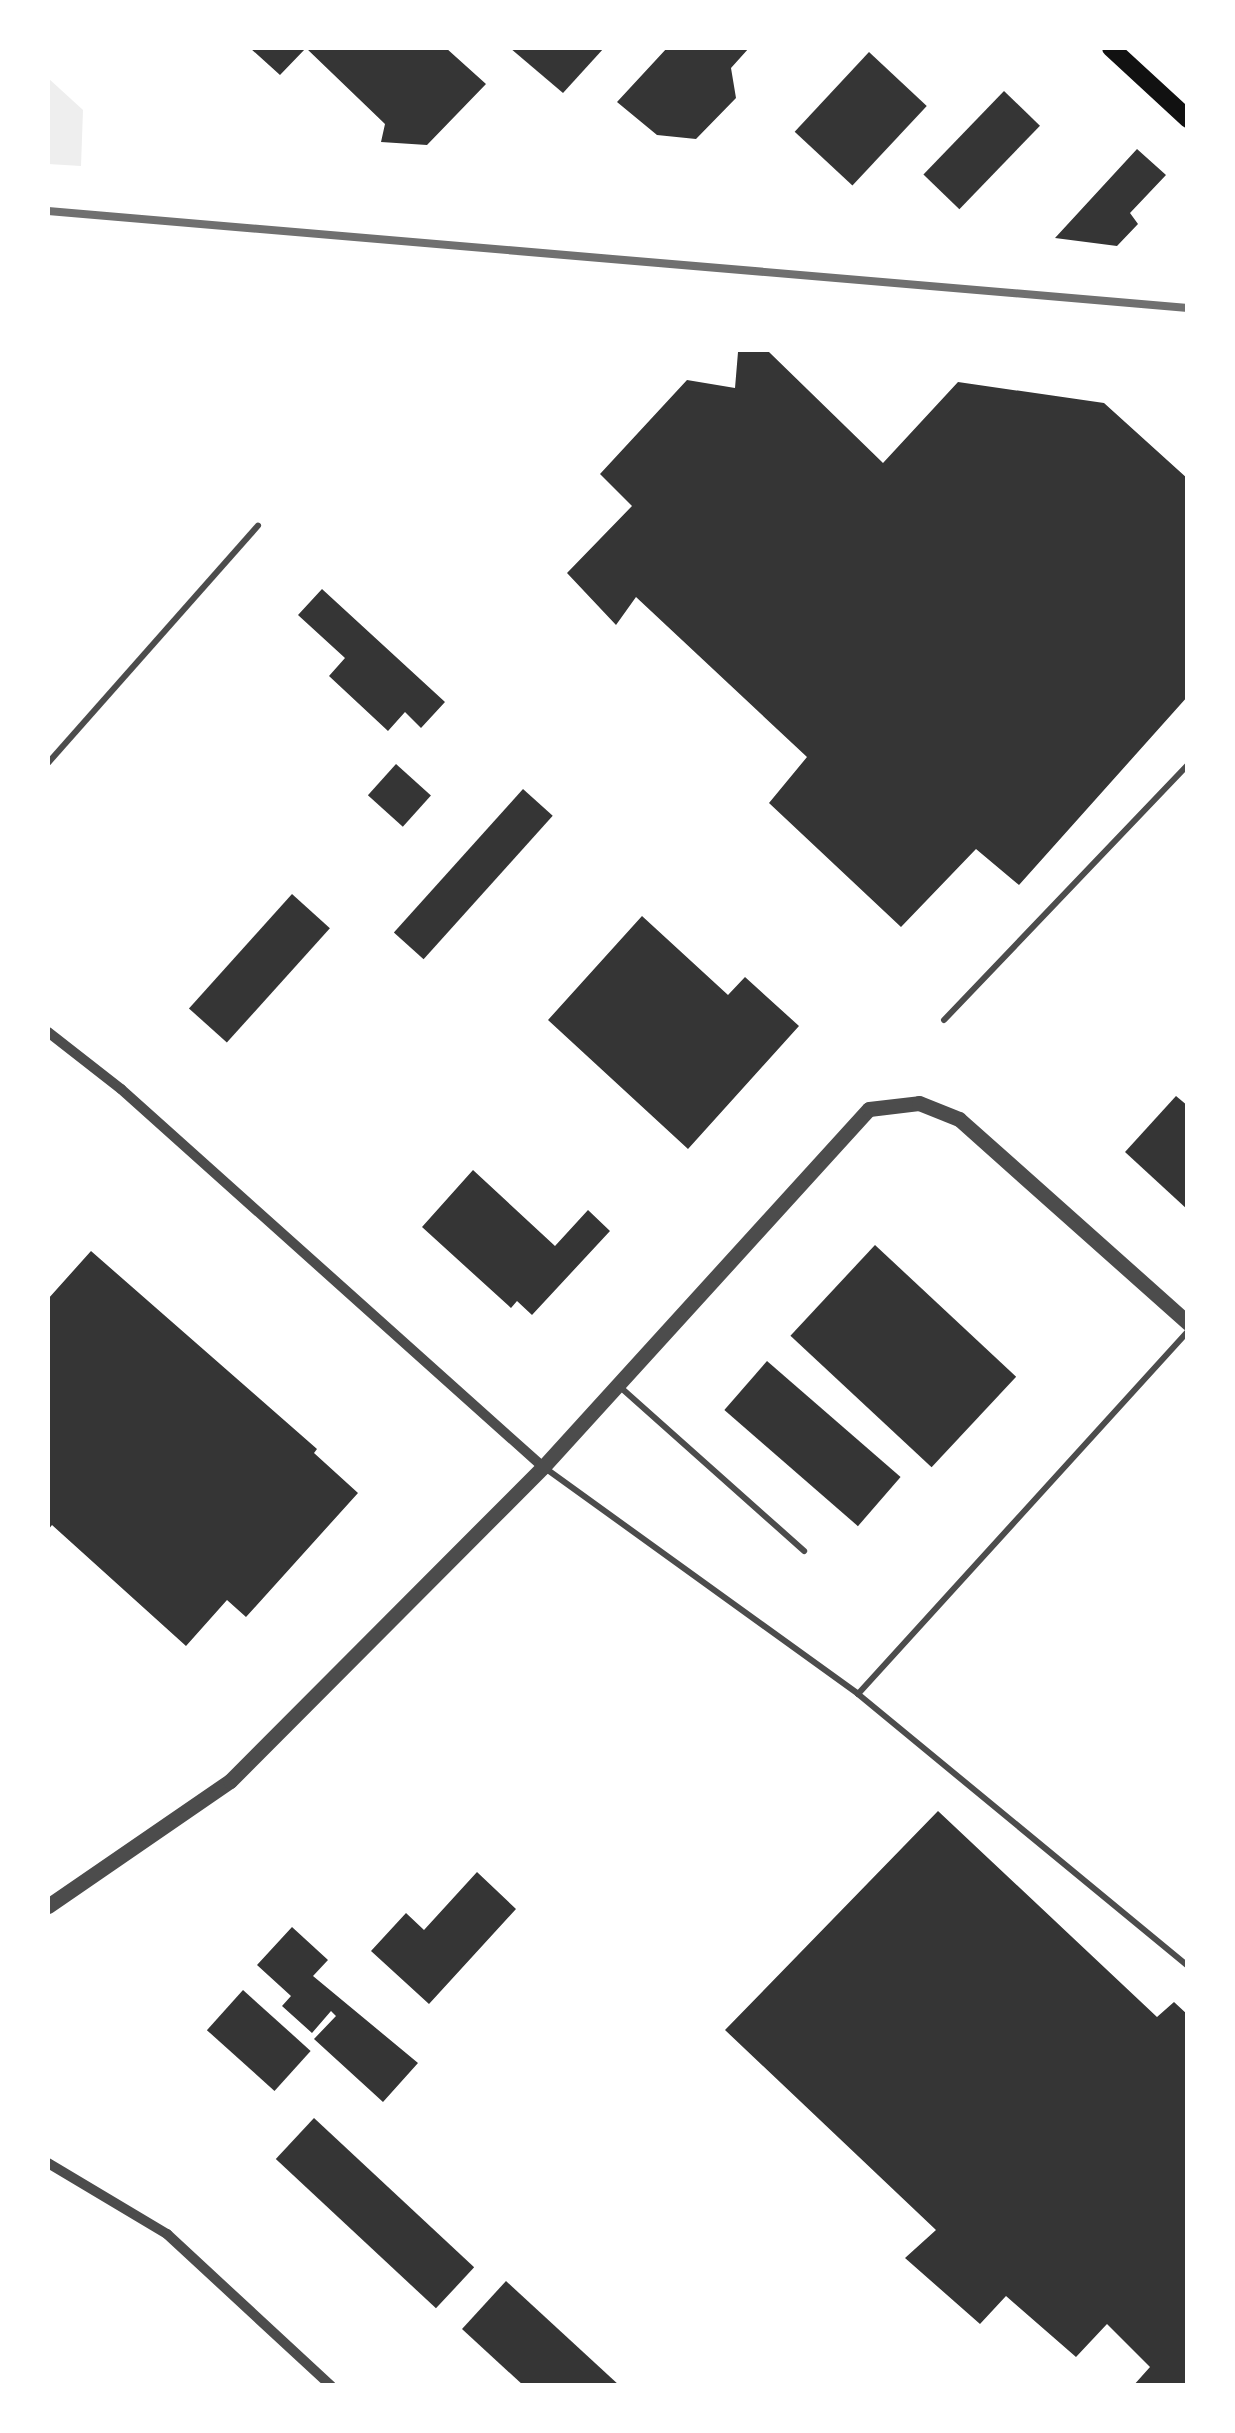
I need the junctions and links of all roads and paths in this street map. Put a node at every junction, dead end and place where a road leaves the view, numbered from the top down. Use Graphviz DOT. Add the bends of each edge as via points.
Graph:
graph roads {
  1 [pos="1111,48"];
  2 [pos="1188,118"];
  3 [pos="258,526"];
  4 [pos="48,763"];
  5 [pos="1188,765"];
  6 [pos="944,1020"];
  7 [pos="48,1032"];
  8 [pos="1188,1323"];
  9 [pos="1188,1331"];
  10 [pos="618,1385"];
  11 [pos="543,1467"];
  12 [pos="804,1551"];
  13 [pos="858,1694"];
  14 [pos="75,1882"];
  15 [pos="48,1889"];
  16 [pos="48,1906"];
  17 [pos="1188,1966"];
  18 [pos="48,2163"];
  19 [pos="331,2386"];
  1 -- 2 [label="main road"];
  3 -- 4 [label="lane"];
  5 -- 6 [label="lane"];
  7 -- 11 [label="street" via="121,1088"];
  8 -- 10 [label="street" via="958,1120 919,1103 869,1108"];
  9 -- 13 [label="lane"];
  10 -- 11 [label="street"];
  10 -- 12 [label="lane"];
  11 -- 13 [label="lane"];
  11 -- 14 [label="street" via="230,1782 152,1839"];
  13 -- 17 [label="lane"];
  14 -- 15 [label="street"];
  14 -- 16 [label="street"];
  18 -- 19 [label="street" via="166,2234"];
}
